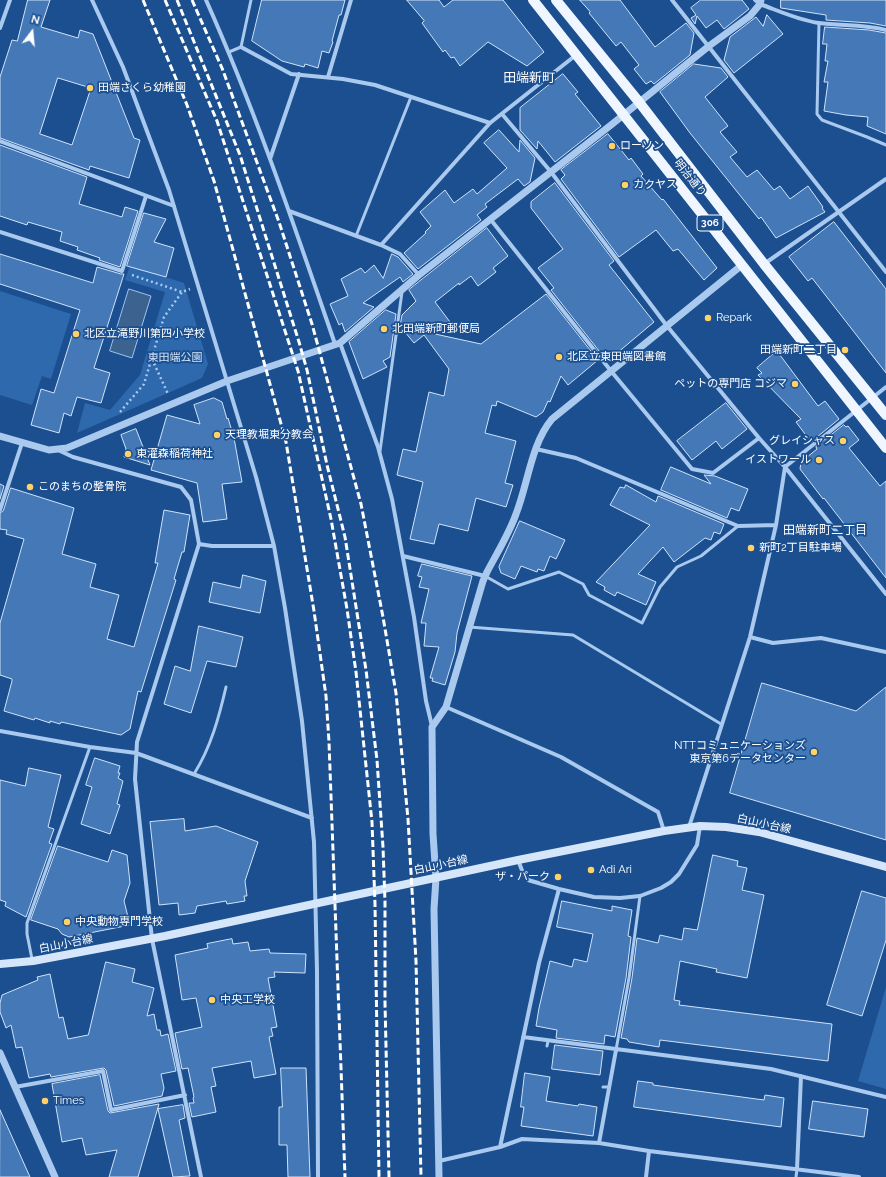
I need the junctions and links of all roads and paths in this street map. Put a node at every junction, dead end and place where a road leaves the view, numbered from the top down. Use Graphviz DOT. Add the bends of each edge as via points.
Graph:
graph roads {
  1 [pos="10,0"];
  2 [pos="92,0"];
  3 [pos="206,0"];
  4 [pos="251,0"];
  5 [pos="351,0"];
  6 [pos="532,0"];
  7 [pos="556,0"];
  8 [pos="672,0"];
  9 [pos="759,1"];
  10 [pos="819,23"];
  11 [pos="0,28"];
  12 [pos="886,30"];
  13 [pos="709,46"];
  14 [pos="241,47"];
  15 [pos="229,52"];
  16 [pos="576,55"];
  17 [pos="299,74"];
  18 [pos="328,77"];
  19 [pos="411,97"];
  20 [pos="638,102"];
  21 [pos="502,114"];
  22 [pos="624,114"];
  23 [pos="490,123"];
  24 [pos="0,141"];
  25 [pos="886,146"];
  26 [pos="270,159"];
  27 [pos="551,172"];
  28 [pos="886,179"];
  29 [pos="146,196"];
  30 [pos="174,206"];
  31 [pos="289,210"];
  32 [pos="838,211"];
  33 [pos="491,220"];
  34 [pos="0,232"];
  35 [pos="356,236"];
  36 [pos="381,245"];
  37 [pos="742,264"];
  38 [pos="764,264"];
  39 [pos="122,271"];
  40 [pos="886,272"];
  41 [pos="419,275"];
  42 [pos="190,289"];
  43 [pos="403,290"];
  44 [pos="182,292"];
  45 [pos="667,326"];
  46 [pos="337,344"];
  47 [pos="152,358"];
  48 [pos="611,371"];
  49 [pos="227,381"];
  50 [pos="886,386"];
  51 [pos="168,395"];
  52 [pos="872,397"];
  53 [pos="856,410"];
  54 [pos="119,413"];
  55 [pos="886,415"];
  56 [pos="0,436"];
  57 [pos="759,438"];
  58 [pos="22,443"];
  59 [pos="886,448"];
  60 [pos="536,449"];
  61 [pos="58,450"];
  62 [pos="379,452"];
  63 [pos="785,467"];
  64 [pos="0,510"];
  65 [pos="776,525"];
  66 [pos="738,526"];
  67 [pos="200,544"];
  68 [pos="274,546"];
  69 [pos="403,556"];
  70 [pos="485,576"];
  71 [pos="886,594"];
  72 [pos="470,627"];
  73 [pos="750,637"];
  74 [pos="886,652"];
  75 [pos="226,687"];
  76 [pos="446,707"];
  77 [pos="722,724"];
  78 [pos="432,727"];
  79 [pos="0,731"];
  80 [pos="90,747"];
  81 [pos="136,753"];
  82 [pos="194,774"];
  83 [pos="312,818"];
  84 [pos="700,826"];
  85 [pos="689,827"];
  86 [pos="664,830"];
  87 [pos="518,860"];
  88 [pos="886,867"];
  89 [pos="436,878"];
  90 [pos="559,889"];
  91 [pos="640,896"];
  92 [pos="316,903"];
  93 [pos="547,932"];
  94 [pos="553,933"];
  95 [pos="152,939"];
  96 [pos="33,961"];
  97 [pos="0,964"];
  98 [pos="523,1037"];
  99 [pos="548,1041"];
  100 [pos="547,1046"];
  101 [pos="616,1050"];
  102 [pos="0,1053"];
  103 [pos="801,1076"];
  104 [pos="15,1087"];
  105 [pos="603,1087"];
  106 [pos="609,1087"];
  107 [pos="185,1095"];
  108 [pos="886,1097"];
  109 [pos="599,1143"];
  110 [pos="500,1147"];
  111 [pos="650,1151"];
  112 [pos="439,1161"];
  113 [pos="797,1169"];
  114 [pos="55,1177"];
  115 [pos="201,1177"];
  116 [pos="318,1177"];
  117 [pos="439,1177"];
  118 [pos="646,1177"];
  119 [pos="796,1177"];
  120 [pos="860,1177"];
  1 -- 11 [label="street"];
  2 -- 30 [label="street" via="123,67"];
  3 -- 15 [label="street"];
  4 -- 14 [label="lane"];
  5 -- 18 [label="street"];
  6 -- 16 [label="main road, 明治通り / 306"];
  7 -- 20 [label="main road, 明治通り / 306"];
  8 -- 13 [label="street"];
  9 -- 10 [label="street" via="803,20"];
  9 -- 13 [label="street" via="750,16"];
  10 -- 12 [label="street" via="870,26"];
  10 -- 25 [label="lane" via="817,114 822,120"];
  13 -- 20 [label="street"];
  13 -- 32 [label="street"];
  14 -- 15 [label="lane"];
  14 -- 17 [label="street" via="291,74"];
  15 -- 26 [label="street"];
  16 -- 21 [label="street"];
  16 -- 22 [label="main road, 明治通り / 306"];
  17 -- 18 [label="street"];
  17 -- 26 [label="street"];
  18 -- 19 [label="street" via="375,85"];
  19 -- 23 [label="street"];
  19 -- 35 [label="lane"];
  20 -- 22 [label="street"];
  20 -- 38 [label="main road, 明治通り / 306"];
  21 -- 23 [label="street"];
  21 -- 27 [label="street"];
  22 -- 27 [label="street"];
  22 -- 37 [label="main road, 明治通り / 306"];
  23 -- 36 [label="street"];
  24 -- 29 [label="street"];
  26 -- 31 [label="street"];
  27 -- 33 [label="street"];
  27 -- 45 [label="street"];
  28 -- 32 [label="street"];
  29 -- 30 [label="street"];
  29 -- 39 [label="street"];
  30 -- 49 [label="street"];
  31 -- 35 [label="street"];
  31 -- 46 [label="street"];
  32 -- 38 [label="street"];
  32 -- 40 [label="street"];
  33 -- 41 [label="street"];
  33 -- 48 [label="street"];
  34 -- 39 [label="street"];
  35 -- 36 [label="street"];
  36 -- 41 [label="street" via="400,254"];
  37 -- 45 [label="street"];
  37 -- 53 [label="main road, 明治通り / 306"];
  38 -- 52 [label="main road, 明治通り / 306"];
  39 -- 44 [label="path"];
  41 -- 43 [label="street"];
  42 -- 44 [label="path"];
  43 -- 46 [label="street"];
  43 -- 62 [label="lane"];
  44 -- 47 [label="path" via="164,317"];
  45 -- 48 [label="street"];
  45 -- 57 [label="street"];
  46 -- 49 [label="street"];
  46 -- 62 [label="street"];
  47 -- 51 [label="path"];
  47 -- 54 [label="path" via="144,384"];
  48 -- 57 [label="street" via="692,469 713,473"];
  48 -- 60 [label="street" via="552,419"];
  49 -- 61 [label="street"];
  49 -- 68 [label="street"];
  50 -- 52 [label="street"];
  52 -- 53 [label="street"];
  52 -- 55 [label="main road, 明治通り / 306"];
  53 -- 59 [label="main road, 明治通り / 306"];
  53 -- 63 [label="street"];
  56 -- 58 [label="street"];
  57 -- 63 [label="street"];
  58 -- 61 [label="street"];
  58 -- 64 [label="street"];
  60 -- 66 [label="street" via="576,458"];
  60 -- 70 [label="street" via="514,520"];
  61 -- 67 [label="street" via="73,457 182,487 191,500"];
  62 -- 69 [label="street" via="392,499"];
  63 -- 65 [label="street"];
  63 -- 71 [label="street"];
  65 -- 66 [label="street"];
  65 -- 73 [label="street"];
  66 -- 70 [label="lane" via="701,556 678,568 660,587 642,623 589,595 583,584 559,572 508,589"];
  67 -- 68 [label="street"];
  67 -- 81 [label="street" via="137,742"];
  68 -- 83 [label="street" via="302,721"];
  69 -- 70 [label="street"];
  69 -- 78 [label="street"];
  70 -- 72 [label="street"];
  72 -- 76 [label="street"];
  72 -- 77 [label="lane" via="573,635"];
  73 -- 74 [label="street" via="773,643 821,638"];
  73 -- 77 [label="street"];
  75 -- 82 [label="lane" via="217,724"];
  76 -- 78 [label="street"];
  76 -- 86 [label="street" via="562,757 658,812"];
  77 -- 85 [label="street"];
  78 -- 89 [label="street"];
  79 -- 80 [label="street"];
  80 -- 81 [label="street"];
  80 -- 96 [label="lane" via="27,923"];
  81 -- 82 [label="street"];
  81 -- 95 [label="street" via="134,779"];
  82 -- 83 [label="street"];
  83 -- 92 [label="street"];
  84 -- 85 [label="main road, 白山小台線"];
  84 -- 88 [label="main road, 白山小台線" via="759,832"];
  84 -- 91 [label="street" via="697,845 679,874 661,888"];
  85 -- 86 [label="main road, 白山小台線"];
  86 -- 87 [label="main road, 白山小台線"];
  87 -- 89 [label="main road, 白山小台線"];
  87 -- 90 [label="street" via="528,880"];
  89 -- 92 [label="main road, 白山小台線"];
  89 -- 112 [label="street" via="434,917"];
  90 -- 91 [label="street" via="594,897"];
  90 -- 93 [label="street"];
  91 -- 101 [label="lane"];
  92 -- 95 [label="main road, 白山小台線"];
  92 -- 116 [label="street"];
  93 -- 94 [label="lane"];
  93 -- 98 [label="street"];
  95 -- 96 [label="main road, 白山小台線"];
  95 -- 107 [label="street"];
  96 -- 97 [label="main road, 白山小台線"];
  98 -- 99 [label="street"];
  98 -- 110 [label="street"];
  99 -- 100 [label="lane"];
  99 -- 101 [label="street"];
  101 -- 103 [label="street" via="771,1069"];
  101 -- 106 [label="street"];
  102 -- 104 [label="street"];
  103 -- 108 [label="street"];
  103 -- 113 [label="street"];
  104 -- 107 [label="street" via="103,1071 111,1110"];
  104 -- 114 [label="street"];
  105 -- 106 [label="lane"];
  106 -- 109 [label="street"];
  107 -- 115 [label="street"];
  109 -- 110 [label="street" via="522,1139"];
  109 -- 111 [label="street"];
  110 -- 112 [label="street"];
  111 -- 113 [label="street"];
  111 -- 118 [label="street"];
  112 -- 117 [label="street"];
  113 -- 119 [label="lane"];
  113 -- 120 [label="street"];
}
